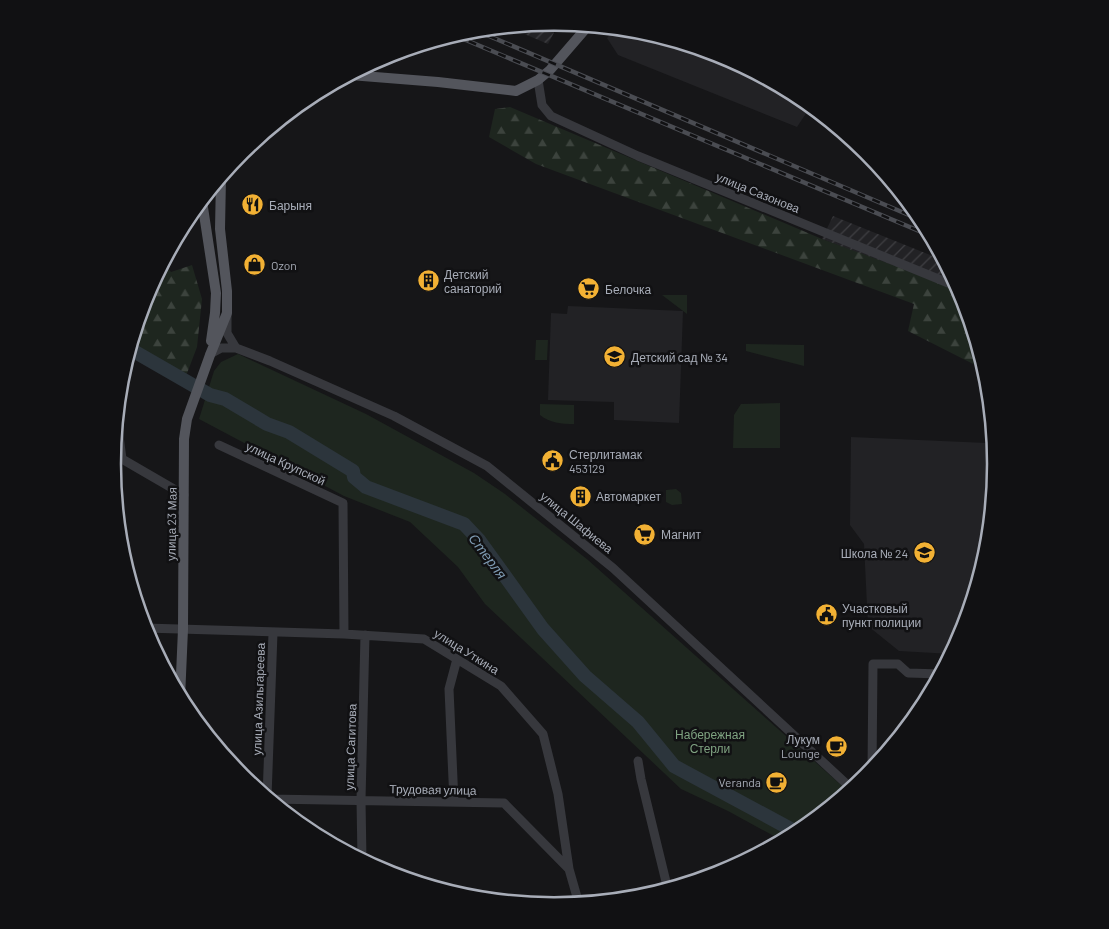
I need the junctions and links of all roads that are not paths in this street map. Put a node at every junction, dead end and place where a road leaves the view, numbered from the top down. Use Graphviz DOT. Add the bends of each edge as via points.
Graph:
graph roads {
  1 [pos="583,32"];
  2 [pos="361,77"];
  3 [pos="538,80"];
  4 [pos="220,190"];
  5 [pos="204,211"];
  6 [pos="947,283"];
  7 [pos="227,291"];
  8 [pos="216,293"];
  9 [pos="227,313"];
  10 [pos="236,348"];
  11 [pos="210,355"];
  12 [pos="219,445"];
  13 [pos="121,461"];
  14 [pos="184,495"];
  15 [pos="153,628"];
  16 [pos="183,629"];
  17 [pos="273,633"];
  18 [pos="344,634"];
  19 [pos="365,635"];
  20 [pos="457,659"];
  21 [pos="934,674"];
  22 [pos="181,684"];
  23 [pos="872,759"];
  24 [pos="638,761"];
  25 [pos="846,785"];
  26 [pos="268,789"];
  27 [pos="279,798"];
  28 [pos="361,800"];
  29 [pos="454,802"];
  30 [pos="362,852"];
  31 [pos="569,869"];
  32 [pos="666,883"];
  33 [pos="578,897"];
  1 -- 3 [label="main road"];
  2 -- 3 [label="main road" via="505,90 516,90"];
  3 -- 6 [label="street, улица Сазонова" via="540,100 551,116 638,156"];
  4 -- 7 [label="main road" via="220,229"];
  5 -- 8 [label="main road"];
  7 -- 8 [label="street" via="222,295"];
  7 -- 9 [label="main road"];
  8 -- 11 [label="main road"];
  9 -- 10 [label="street" via="227,333"];
  9 -- 11 [label="main road"];
  10 -- 11 [label="street" via="221,348"];
  10 -- 25 [label="street, улица Шафиева" via="394,416 487,466 613,568"];
  11 -- 14 [label="main road, улица 23 Мая" via="187,419"];
  12 -- 18 [label="street, улица Крупской" via="342,502"];
  13 -- 14 [label="street"];
  14 -- 16 [label="main road, улица 23 Мая"];
  15 -- 16 [label="street, улица Уткина"];
  16 -- 17 [label="street, улица Уткина"];
  16 -- 22 [label="main road, улица 23 Мая"];
  17 -- 18 [label="street, улица Уткина"];
  17 -- 26 [label="street, улица Азильгареева"];
  18 -- 19 [label="street, улица Уткина"];
  19 -- 20 [label="street, улица Уткина" via="424,639"];
  19 -- 28 [label="street, улица Сагитова"];
  20 -- 29 [label="street" via="449,689"];
  20 -- 31 [label="street, улица Уткина" via="501,686 542,734 558,794"];
  21 -- 23 [label="street" via="908,673 898,664 873,664"];
  24 -- 32 [label="street"];
  27 -- 28 [label="street, Трудовая улица"];
  28 -- 29 [label="street, Трудовая улица"];
  28 -- 30 [label="street, улица Сагитова"];
  29 -- 31 [label="street, Трудовая улица" via="504,803"];
  31 -- 33 [label="street, улица Уткина"];
}
